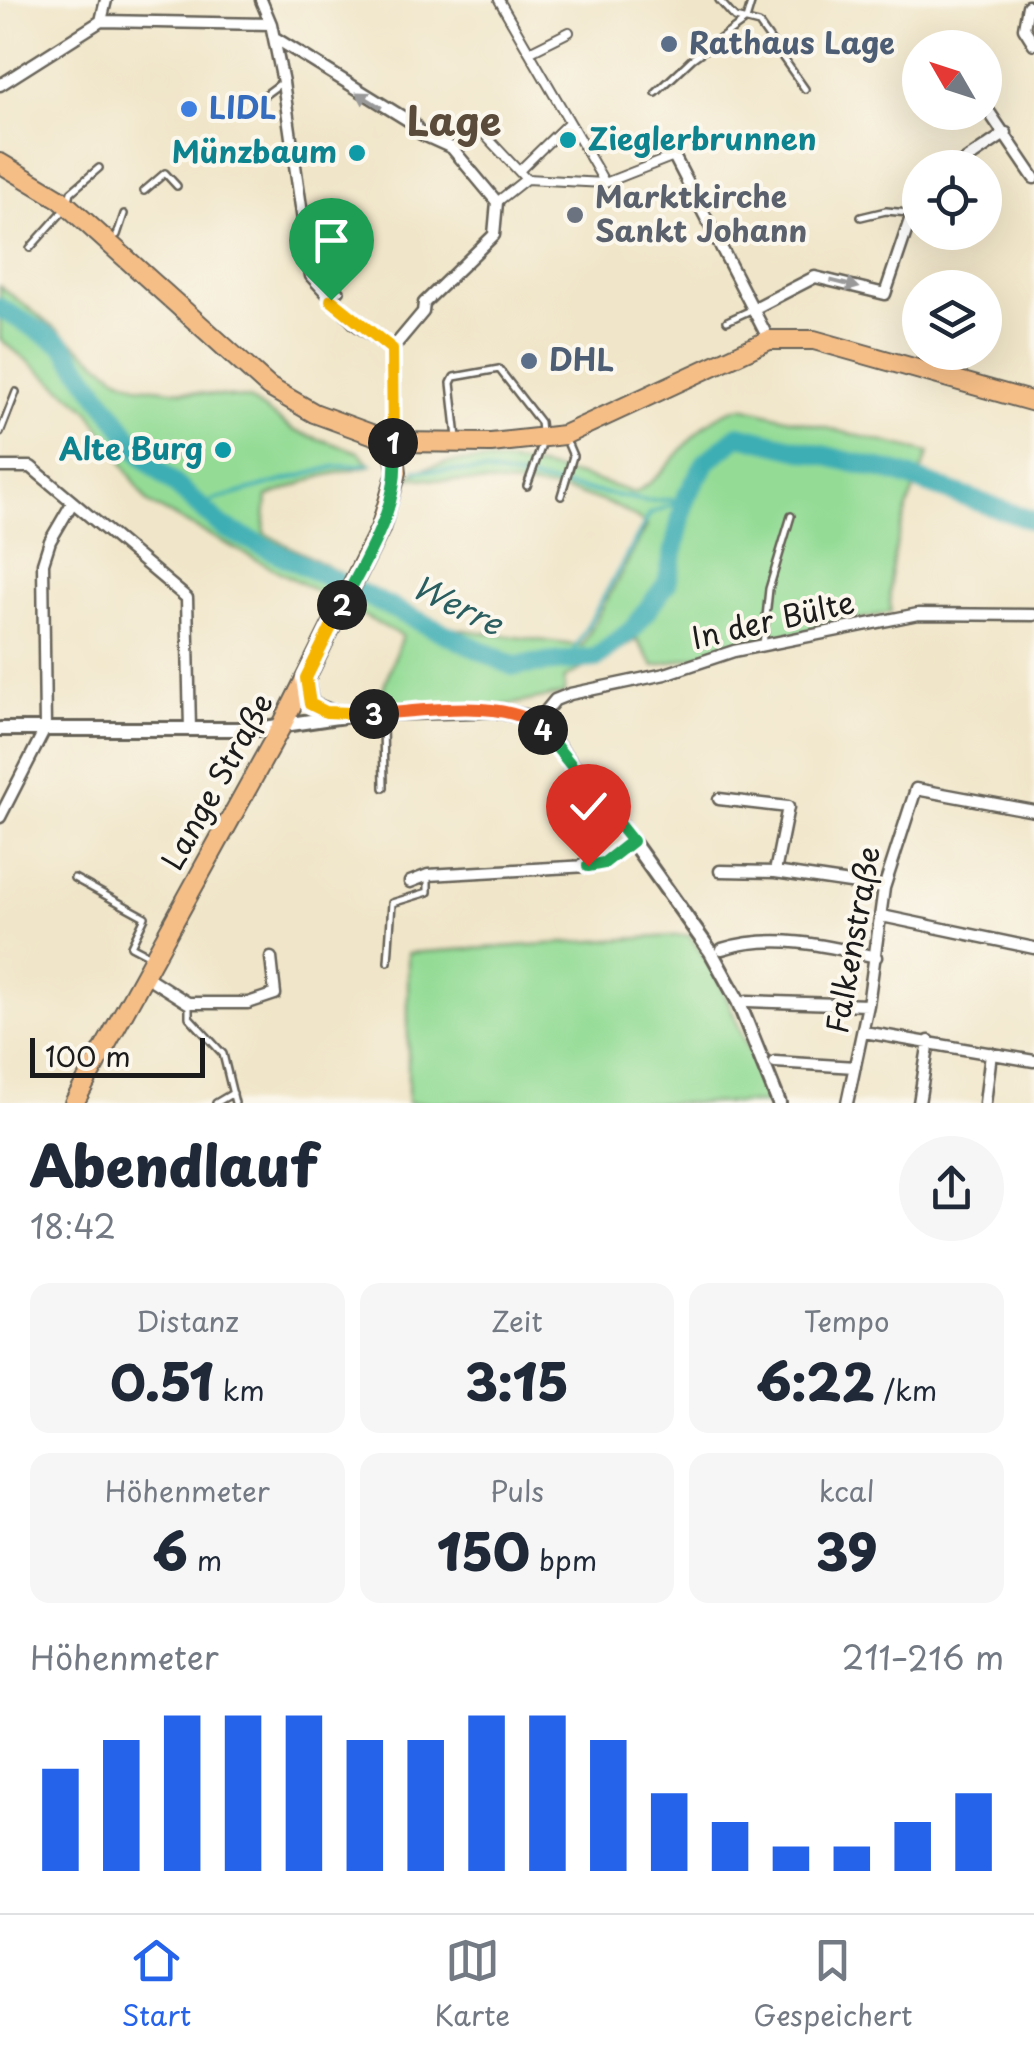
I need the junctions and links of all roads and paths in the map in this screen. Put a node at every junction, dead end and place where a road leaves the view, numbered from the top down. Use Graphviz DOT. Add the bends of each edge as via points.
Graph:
graph roads {
  1 [pos="106,0"];
  2 [pos="261,0"];
  3 [pos="498,0"];
  4 [pos="719,0"];
  5 [pos="752,0"];
  6 [pos="1031,7"];
  7 [pos="746,20"];
  8 [pos="101,21"];
  9 [pos="272,24"];
  10 [pos="569,32"];
  11 [pos="275,38"];
  12 [pos="1034,44"];
  13 [pos="529,52"];
  14 [pos="283,82"];
  15 [pos="0,85"];
  16 [pos="805,89"];
  17 [pos="656,92"];
  18 [pos="258,100"];
  19 [pos="568,123"];
  20 [pos="1002,129"];
  21 [pos="1006,134"];
  22 [pos="452,148"];
  23 [pos="982,150"];
  24 [pos="674,156"];
  25 [pos="0,163"];
  26 [pos="99,168"];
  27 [pos="517,169"];
  28 [pos="86,177"];
  29 [pos="1034,178"];
  30 [pos="526,179"];
  31 [pos="92,183"];
  32 [pos="605,183"];
  33 [pos="177,186"];
  34 [pos="144,191"];
  35 [pos="497,202"];
  36 [pos="68,206"];
  37 [pos="902,211"];
  38 [pos="124,214"];
  39 [pos="861,217"];
  40 [pos="117,235"];
  41 [pos="902,238"];
  42 [pos="30,248"];
  43 [pos="341,290"];
  44 [pos="329,293"];
  45 [pos="756,308"];
  46 [pos="727,322"];
  47 [pos="770,340"];
  48 [pos="392,349"];
  49 [pos="16,392"];
  50 [pos="1034,402"];
  51 [pos="0,432"];
  52 [pos="564,435"];
  53 [pos="543,440"];
  54 [pos="393,442"];
  55 [pos="457,443"];
  56 [pos="0,467"];
  57 [pos="528,486"];
  58 [pos="561,496"];
  59 [pos="72,505"];
  60 [pos="791,516"];
  61 [pos="1034,615"];
  62 [pos="763,647"];
  63 [pos="306,678"];
  64 [pos="357,714"];
  65 [pos="382,714"];
  66 [pos="536,723"];
  67 [pos="281,727"];
  68 [pos="0,728"];
  69 [pos="45,729"];
  70 [pos="190,729"];
  71 [pos="384,788"];
  72 [pos="718,800"];
  73 [pos="1034,811"];
  74 [pos="0,817"];
  75 [pos="632,841"];
  76 [pos="720,871"];
  77 [pos="774,872"];
  78 [pos="428,876"];
  79 [pos="74,878"];
  80 [pos="410,882"];
  81 [pos="884,888"];
  82 [pos="882,916"];
  83 [pos="1034,948"];
  84 [pos="722,949"];
  85 [pos="876,957"];
  86 [pos="271,958"];
  87 [pos="388,962"];
  88 [pos="148,966"];
  89 [pos="747,1001"];
  90 [pos="188,1003"];
  91 [pos="868,1005"];
  92 [pos="864,1032"];
  93 [pos="929,1041"];
  94 [pos="992,1053"];
  95 [pos="1034,1061"];
  96 [pos="775,1062"];
  97 [pos="855,1066"];
  98 [pos="233,1093"];
  99 [pos="74,1103"];
  100 [pos="216,1103"];
  101 [pos="234,1103"];
  102 [pos="779,1103"];
  103 [pos="847,1103"];
  104 [pos="919,1103"];
  105 [pos="985,1103"];
  1 -- 8 [label="street"];
  2 -- 9 [label="street"];
  3 -- 13 [label="street"];
  4 -- 7 [label="lane" via="734,18"];
  5 -- 7 [label="lane"];
  6 -- 12 [label="street" via="1024,28"];
  7 -- 16 [label="lane" via="759,24"];
  7 -- 17 [label="lane"];
  8 -- 9 [label="street"];
  8 -- 15 [label="street"];
  9 -- 11 [label="street"];
  10 -- 13 [label="street"];
  11 -- 14 [label="street"];
  22 -- 11 [label="street, one-way" via="420,134 414,124"];
  13 -- 19 [label="street"];
  14 -- 18 [label="lane"];
  14 -- 44 [label="street" via="309,270"];
  19 -- 27 [label="street"];
  19 -- 32 [label="street"];
  20 -- 21 [label="street"];
  21 -- 23 [label="street"];
  21 -- 29 [label="street"];
  22 -- 27 [label="street" via="482,132"];
  22 -- 35 [label="street"];
  24 -- 32 [label="street"];
  24 -- 45 [label="street" via="694,207"];
  25 -- 36 [label="main road"];
  26 -- 28 [label="lane"];
  27 -- 30 [label="street"];
  28 -- 31 [label="lane"];
  28 -- 36 [label="lane"];
  30 -- 32 [label="street"];
  30 -- 35 [label="street"];
  33 -- 34 [label="lane" via="165,173"];
  35 -- 48 [label="street" via="494,235"];
  36 -- 42 [label="lane"];
  36 -- 54 [label="main road" via="241,355 269,387 314,413"];
  37 -- 39 [label="lane" via="885,208"];
  38 -- 40 [label="lane"];
  45 -- 41 [label="street, one-way" via="815,277 884,294"];
  43 -- 44 [label="lane"];
  44 -- 48 [label="street" via="354,322"];
  45 -- 46 [label="lane"];
  45 -- 47 [label="street"];
  47 -- 50 [label="main road" via="814,340"];
  47 -- 52 [label="main road"];
  48 -- 54 [label="street, Lange Straße"];
  49 -- 51 [label="lane"];
  52 -- 53 [label="main road"];
  52 -- 58 [label="lane" via="573,456"];
  53 -- 55 [label="main road"];
  53 -- 55 [label="lane" via="540,422 499,370 454,376"];
  53 -- 57 [label="lane"];
  54 -- 55 [label="main road"];
  54 -- 63 [label="main road, Lange Straße" via="397,468 380,528"];
  56 -- 59 [label="street" via="30,467"];
  59 -- 69 [label="street" via="43,562"];
  59 -- 70 [label="street" via="187,598"];
  60 -- 62 [label="lane" via="769,588"];
  61 -- 62 [label="street, In der Bülte" via="918,614"];
  62 -- 66 [label="street, In der Bülte" via="570,694 555,700"];
  63 -- 64 [label="street" via="316,709"];
  63 -- 67 [label="main road, Lange Straße"];
  64 -- 65 [label="street"];
  64 -- 67 [label="street"];
  65 -- 66 [label="street" via="492,710"];
  65 -- 71 [label="lane"];
  66 -- 75 [label="street"];
  67 -- 70 [label="street"];
  67 -- 88 [label="main road, Lange Straße"];
  68 -- 69 [label="street"];
  69 -- 70 [label="street"];
  69 -- 74 [label="street"];
  72 -- 77 [label="street" via="788,807"];
  73 -- 81 [label="street, Falkenstraße" via="916,789"];
  75 -- 78 [label="street" via="604,863 588,866"];
  75 -- 102 [label="street" via="726,978"];
  76 -- 77 [label="street"];
  77 -- 81 [label="street"];
  78 -- 80 [label="street"];
  78 -- 87 [label="lane" via="428,892 392,902"];
  79 -- 88 [label="lane" via="145,918 131,946"];
  81 -- 82 [label="street, Falkenstraße"];
  82 -- 83 [label="street"];
  82 -- 85 [label="street, Falkenstraße"];
  84 -- 85 [label="street" via="774,941"];
  85 -- 91 [label="street, Falkenstraße"];
  86 -- 90 [label="street" via="275,994 248,1003"];
  88 -- 90 [label="street"];
  88 -- 99 [label="main road, Lange Straße"];
  89 -- 91 [label="street"];
  90 -- 98 [label="lane" via="189,1017 223,1054"];
  91 -- 92 [label="street, Falkenstraße"];
  92 -- 93 [label="street"];
  92 -- 97 [label="street, Falkenstraße"];
  93 -- 94 [label="street"];
  93 -- 104 [label="street"];
  94 -- 95 [label="street"];
  94 -- 105 [label="street"];
  96 -- 97 [label="street"];
  97 -- 103 [label="street, Falkenstraße"];
  98 -- 100 [label="lane"];
  98 -- 101 [label="lane"];
}
